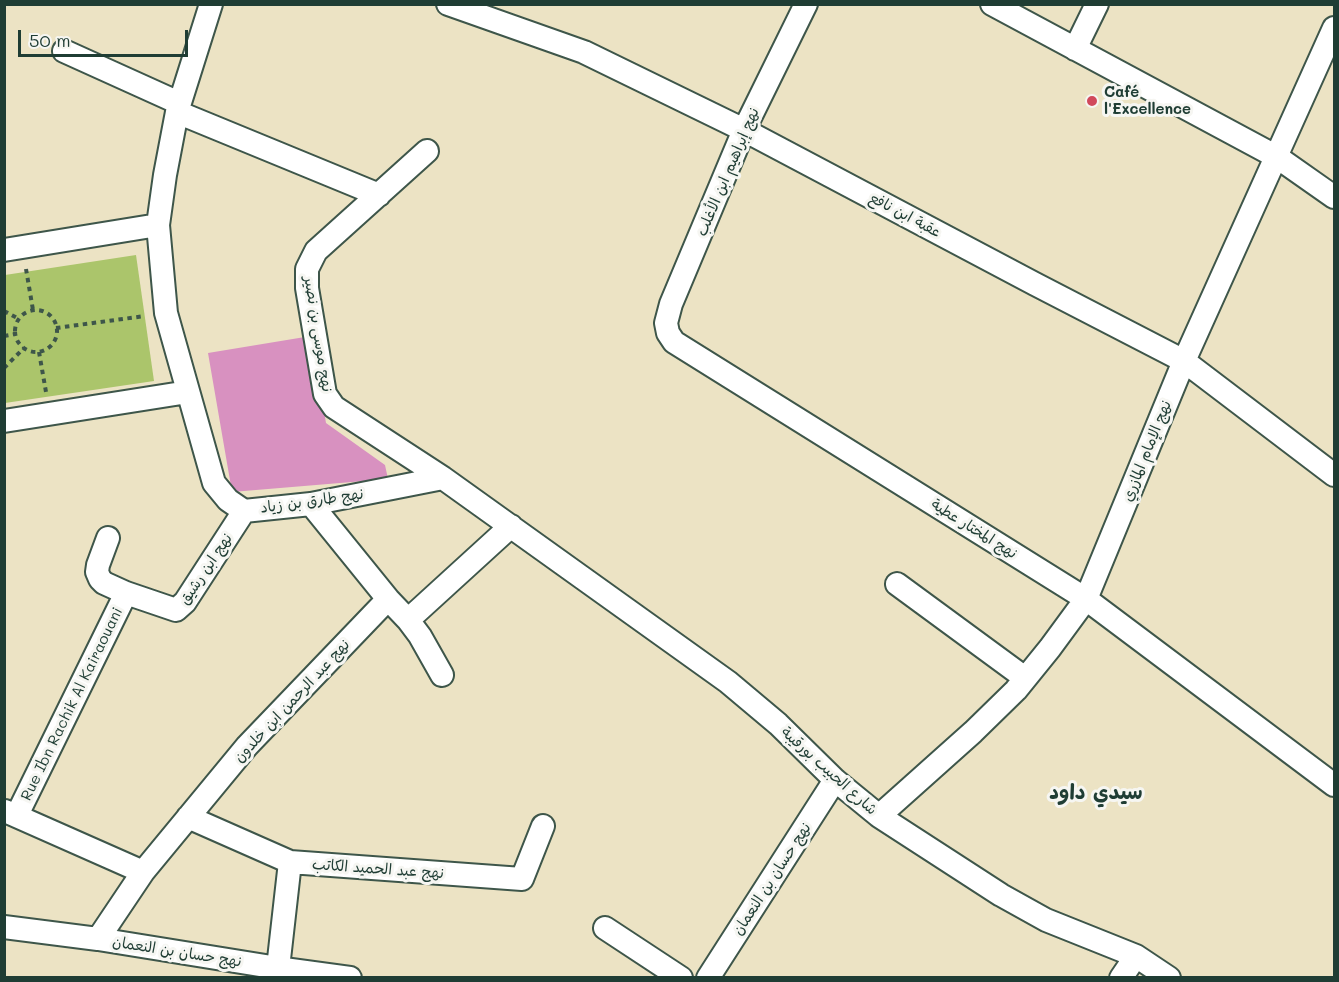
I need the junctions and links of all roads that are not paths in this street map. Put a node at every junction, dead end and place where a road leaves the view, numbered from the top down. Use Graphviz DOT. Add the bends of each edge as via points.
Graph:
graph roads {
  1 [pos="212,4"];
  2 [pos="448,4"];
  3 [pos="806,4"];
  4 [pos="992,4"];
  5 [pos="1097,4"];
  6 [pos="1335,28"];
  7 [pos="1075,49"];
  8 [pos="64,51"];
  9 [pos="178,108"];
  10 [pos="744,130"];
  11 [pos="427,151"];
  12 [pos="1277,157"];
  13 [pos="379,195"];
  14 [pos="1335,197"];
  15 [pos="158,225"];
  16 [pos="14,249"];
  17 [pos="674,342"];
  18 [pos="1184,361"];
  19 [pos="188,392"];
  20 [pos="4,421"];
  21 [pos="1335,475"];
  22 [pos="443,478"];
  23 [pos="311,504"];
  24 [pos="244,511"];
  25 [pos="511,526"];
  26 [pos="108,538"];
  27 [pos="897,584"];
  28 [pos="126,593"];
  29 [pos="1086,598"];
  30 [pos="388,599"];
  31 [pos="408,620"];
  32 [pos="442,675"];
  33 [pos="1025,678"];
  34 [pos="836,780"];
  35 [pos="1335,785"];
  36 [pos="11,813"];
  37 [pos="879,816"];
  38 [pos="188,817"];
  39 [pos="543,826"];
  40 [pos="290,862"];
  41 [pos="143,872"];
  42 [pos="4,927"];
  43 [pos="605,928"];
  44 [pos="98,939"];
  45 [pos="1136,956"];
  46 [pos="279,973"];
  47 [pos="350,978"];
  48 [pos="681,978"];
  49 [pos="708,978"];
  50 [pos="1121,978"];
  51 [pos="1168,978"];
  1 -- 9 [label="street, نهج طارق بن زياد"];
  2 -- 10 [label="street, عقبة ابن نافع" via="584,51"];
  3 -- 10 [label="street, نهج إبراهيم ابن الأغلب"];
  4 -- 7 [label="street"];
  5 -- 7 [label="street"];
  6 -- 12 [label="street, نهج الإمام المازري"];
  7 -- 12 [label="street"];
  8 -- 9 [label="street"];
  9 -- 13 [label="street"];
  9 -- 15 [label="street, نهج طارق بن زياد"];
  10 -- 17 [label="street, نهج إبراهيم ابن الأغلب" via="671,304 666,323"];
  10 -- 18 [label="street, عقبة ابن نافع"];
  11 -- 13 [label="street, نهج موسى بن نصير"];
  12 -- 14 [label="street"];
  12 -- 18 [label="street, نهج الإمام المازري"];
  13 -- 22 [label="street, نهج موسى بن نصير" via="316,251 307,269 325,394 334,407"];
  15 -- 16 [label="street"];
  15 -- 19 [label="street, نهج طارق بن زياد" via="166,313"];
  17 -- 29 [label="street, نهج المختار عطية"];
  18 -- 21 [label="street, عقبة ابن نافع"];
  18 -- 29 [label="street, نهج الإمام المازري"];
  19 -- 20 [label="street"];
  19 -- 24 [label="street, نهج طارق بن زياد" via="214,483"];
  22 -- 23 [label="street, نهج طارق بن زياد"];
  22 -- 25 [label="street, نهج موسى بن نصير"];
  23 -- 24 [label="street, نهج طارق بن زياد"];
  23 -- 30 [label="street"];
  24 -- 28 [label="street, نهج ابن رشيق" via="180,608 171,610"];
  25 -- 31 [label="street"];
  25 -- 34 [label="street, شارع الحبيب بورقيبة" via="728,682"];
  26 -- 28 [label="street, نهج ابن رشيق" via="97,572 104,583"];
  27 -- 33 [label="street"];
  28 -- 36 [label="street, Rue Ibn Rachik Al Kairaouani"];
  29 -- 33 [label="street, نهج الإمام المازري"];
  29 -- 35 [label="street, نهج المختار عطية"];
  30 -- 31 [label="street"];
  30 -- 38 [label="street, نهج عبد الرحمن ابن خلدون" via="247,746"];
  31 -- 32 [label="street"];
  33 -- 37 [label="street, نهج الإمام المازري" via="973,732"];
  34 -- 37 [label="street, شارع الحبيب بورقيبة"];
  34 -- 49 [label="street, نهج حسان بن النعمان"];
  36 -- 41 [label="street"];
  37 -- 45 [label="street, شارع الحبيب بورقيبة" via="1001,896 1046,920"];
  38 -- 40 [label="street, نهج عبد الحميد الكاتب"];
  38 -- 41 [label="street, نهج عبد الرحمن ابن خلدون"];
  39 -- 40 [label="street, نهج عبد الحميد الكاتب" via="522,879"];
  40 -- 46 [label="street"];
  41 -- 44 [label="street, نهج عبد الرحمن ابن خلدون"];
  42 -- 44 [label="street, نهج حسان بن النعمان"];
  43 -- 48 [label="street"];
  44 -- 46 [label="street, نهج حسان بن النعمان"];
  45 -- 50 [label="street"];
  45 -- 51 [label="street, شارع الحبيب بورقيبة"];
  46 -- 47 [label="street, نهج حسان بن النعمان"];
}
